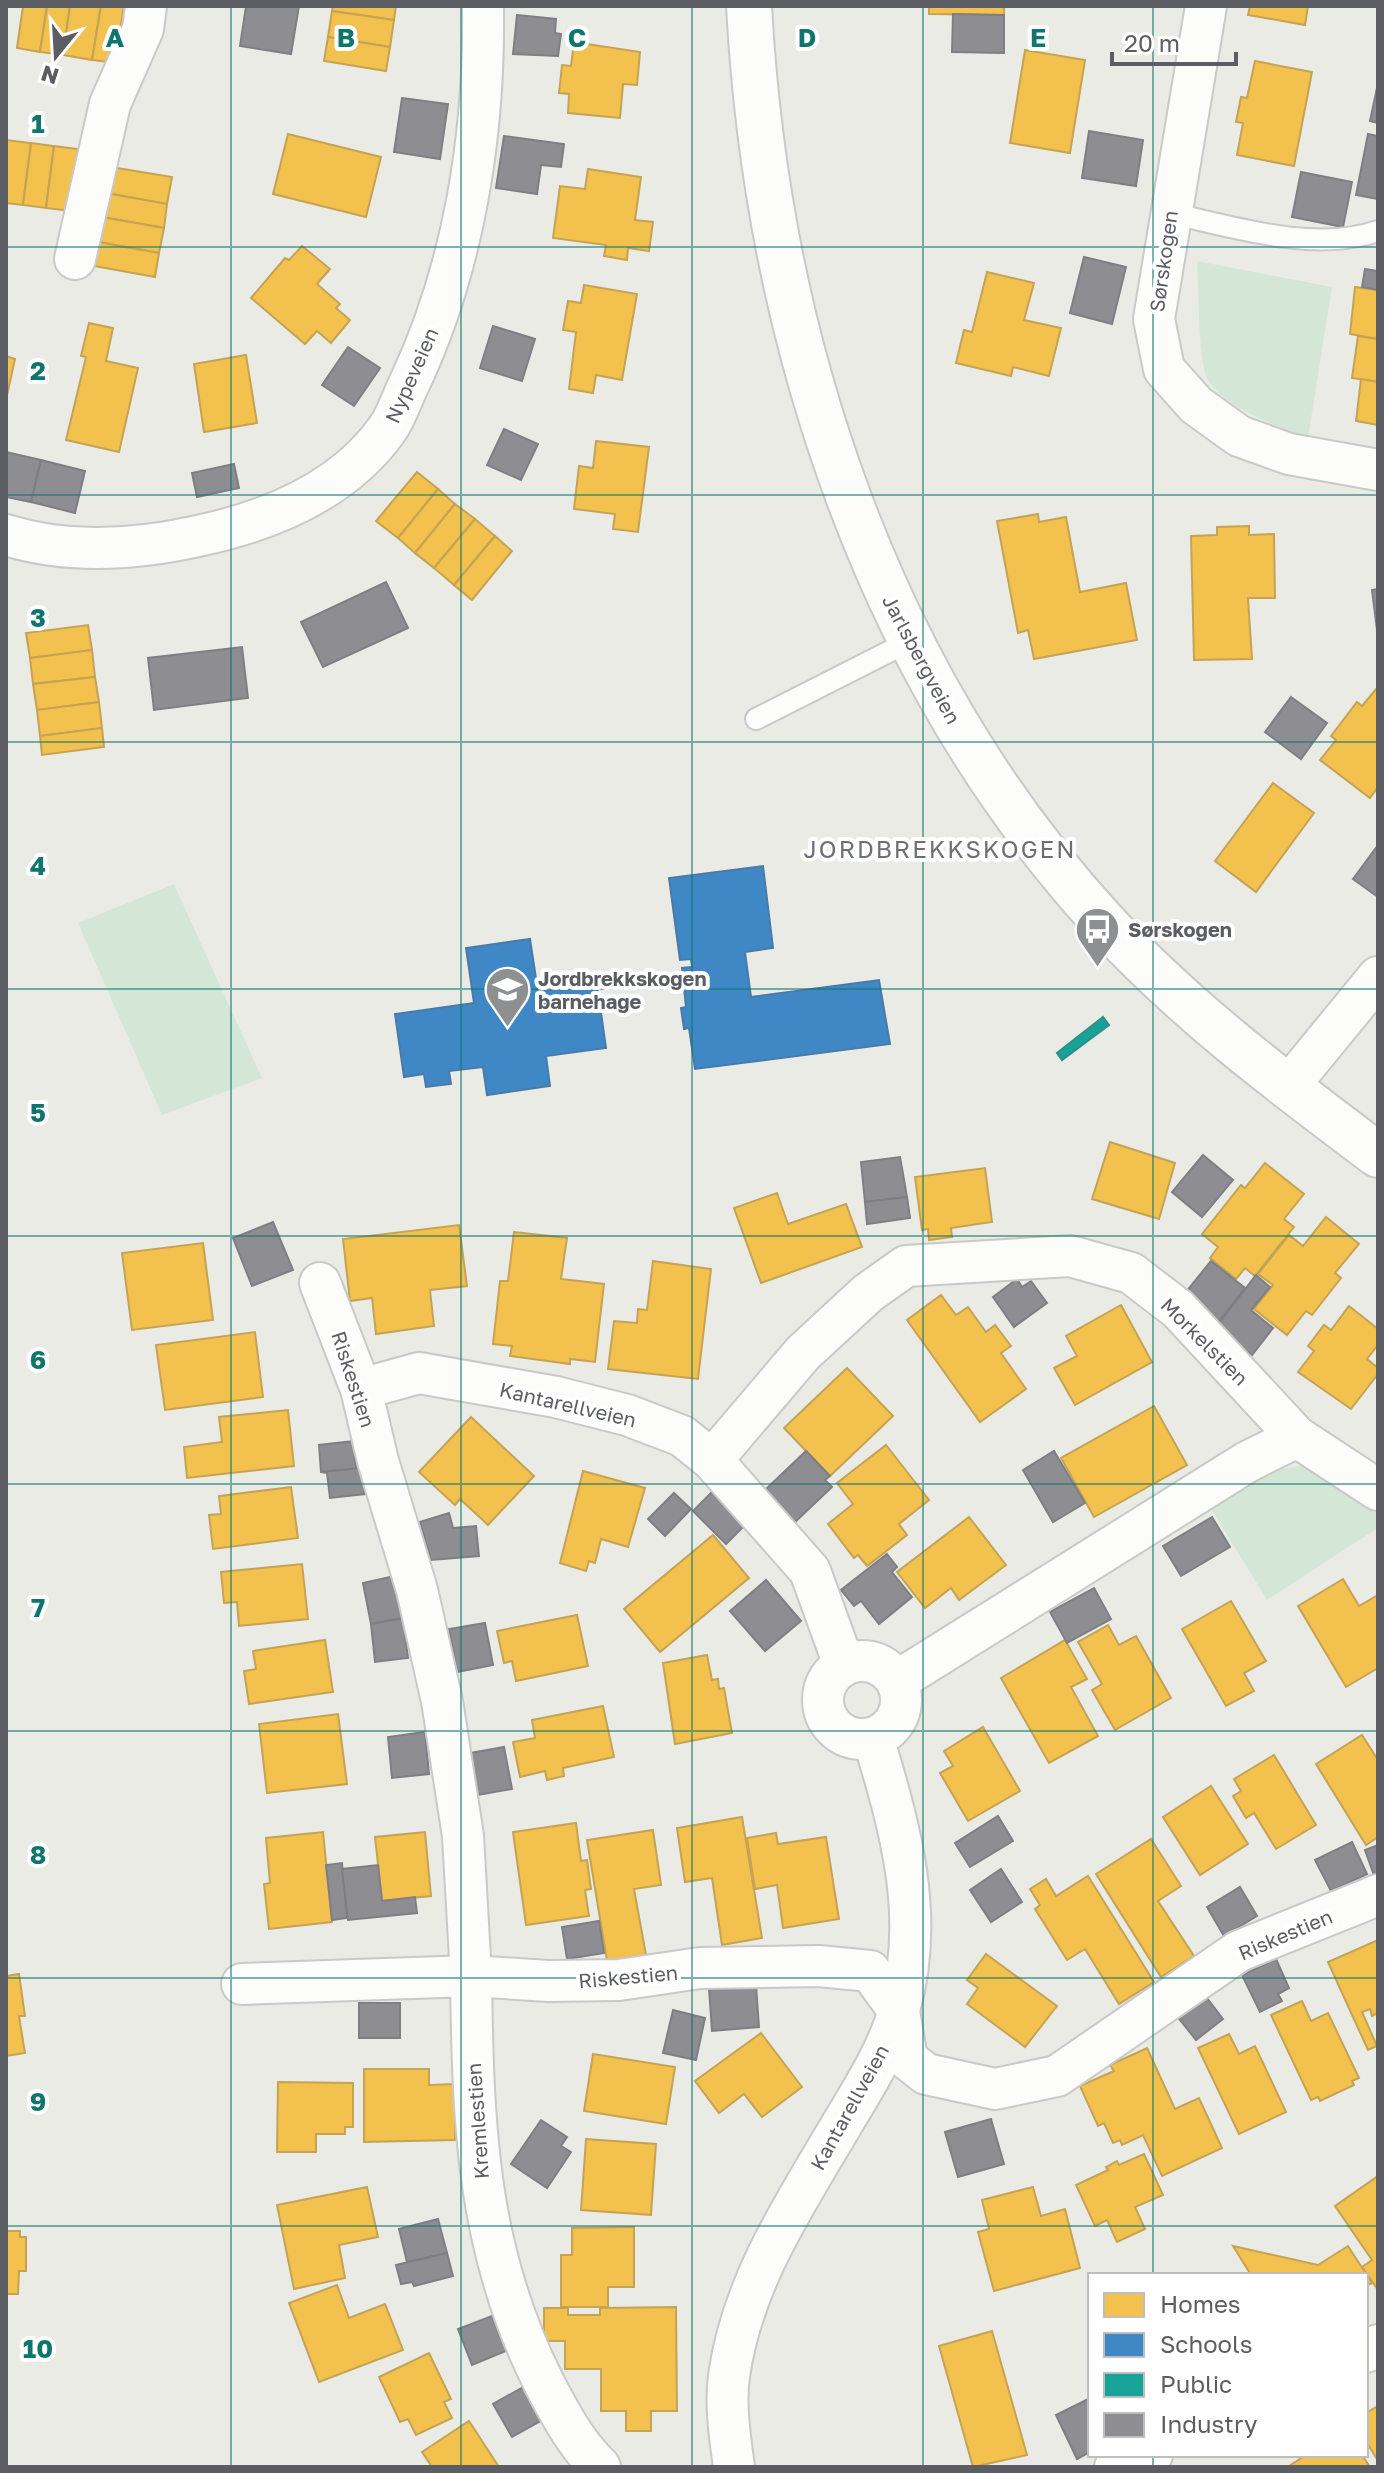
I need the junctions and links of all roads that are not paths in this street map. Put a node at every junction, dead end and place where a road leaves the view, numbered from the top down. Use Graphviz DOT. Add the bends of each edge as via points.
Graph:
graph roads {
  1 [pos="146,6"];
  2 [pos="483,6"];
  3 [pos="749,6"];
  4 [pos="1206,6"];
  5 [pos="1170,213"];
  6 [pos="1378,231"];
  7 [pos="75,259"];
  8 [pos="1378,470"];
  9 [pos="6,535"];
  10 [pos="910,641"];
  11 [pos="756,719"];
  12 [pos="1378,977"];
  13 [pos="1287,1088"];
  14 [pos="1378,1155"];
  15 [pos="320,1283"];
  16 [pos="361,1389"];
  17 [pos="1297,1437"];
  18 [pos="712,1460"];
  19 [pos="1378,1490"];
  20 [pos="844,1665"];
  21 [pos="897,1681"];
  22 [pos="873,1738"];
  23 [pos="1378,1895"];
  24 [pos="471,1976"];
  25 [pos="242,1984"];
  26 [pos="899,2011"];
  27 [pos="1146,2457"];
  28 [pos="600,2467"];
  29 [pos="734,2467"];
  30 [pos="1115,2467"];
  1 -- 7 [label="street" via="143,29 110,104"];
  2 -- 9 [label="street, Nypeveien" via="478,130 465,209 429,342 388,428 346,470 303,502 250,525 110,548 42,546"];
  3 -- 10 [label="main road, Jarlsbergveien" via="777,228 805,353 851,507 874,570"];
  4 -- 5 [label="street, Sørskogen"];
  5 -- 6 [label="lane" via="1286,238"];
  5 -- 8 [label="street, Sørskogen" via="1154,319 1164,369 1196,405 1239,436 1289,454"];
  10 -- 11 [label="lane"];
  10 -- 13 [label="main road, Jarlsbergveien" via="971,751 1057,869 1137,957"];
  12 -- 13 [label="street"];
  13 -- 14 [label="main road, Jarlsbergveien"];
  15 -- 16 [label="street, Riskestien"];
  16 -- 18 [label="street, Kantarellveien" via="419,1373 556,1397 682,1436"];
  16 -- 24 [label="street, Riskestien" via="442,1701 463,1836"];
  17 -- 18 [label="street, Morkelstien" via="1178,1309 1131,1273 1070,1256 906,1266 803,1353"];
  17 -- 19 [label="street"];
  17 -- 21 [label="street" via="1247,1462"];
  18 -- 20 [label="street, Kantarellveien" via="810,1571"];
  20 -- 21 [label="street" via="868,1661"];
  20 -- 22 [label="street" via="823,1695 828,1720 847,1736"];
  21 -- 22 [label="street" via="898,1715"];
  22 -- 26 [label="street, Kantarellveien" via="910,1885 910,1947"];
  23 -- 26 [label="street, Riskestien" via="1239,1951 1057,2076 995,2089 926,2074 907,2059"];
  24 -- 25 [label="street"];
  24 -- 26 [label="street, Riskestien" via="619,1980 700,1968 819,1966 870,1971"];
  24 -- 28 [label="street, Kremlestien" via="473,2115 502,2283 554,2402 583,2451"];
  26 -- 29 [label="street, Kantarellveien" via="867,2081 763,2262 739,2328 729,2379"];
  27 -- 30 [label="street"];
}
